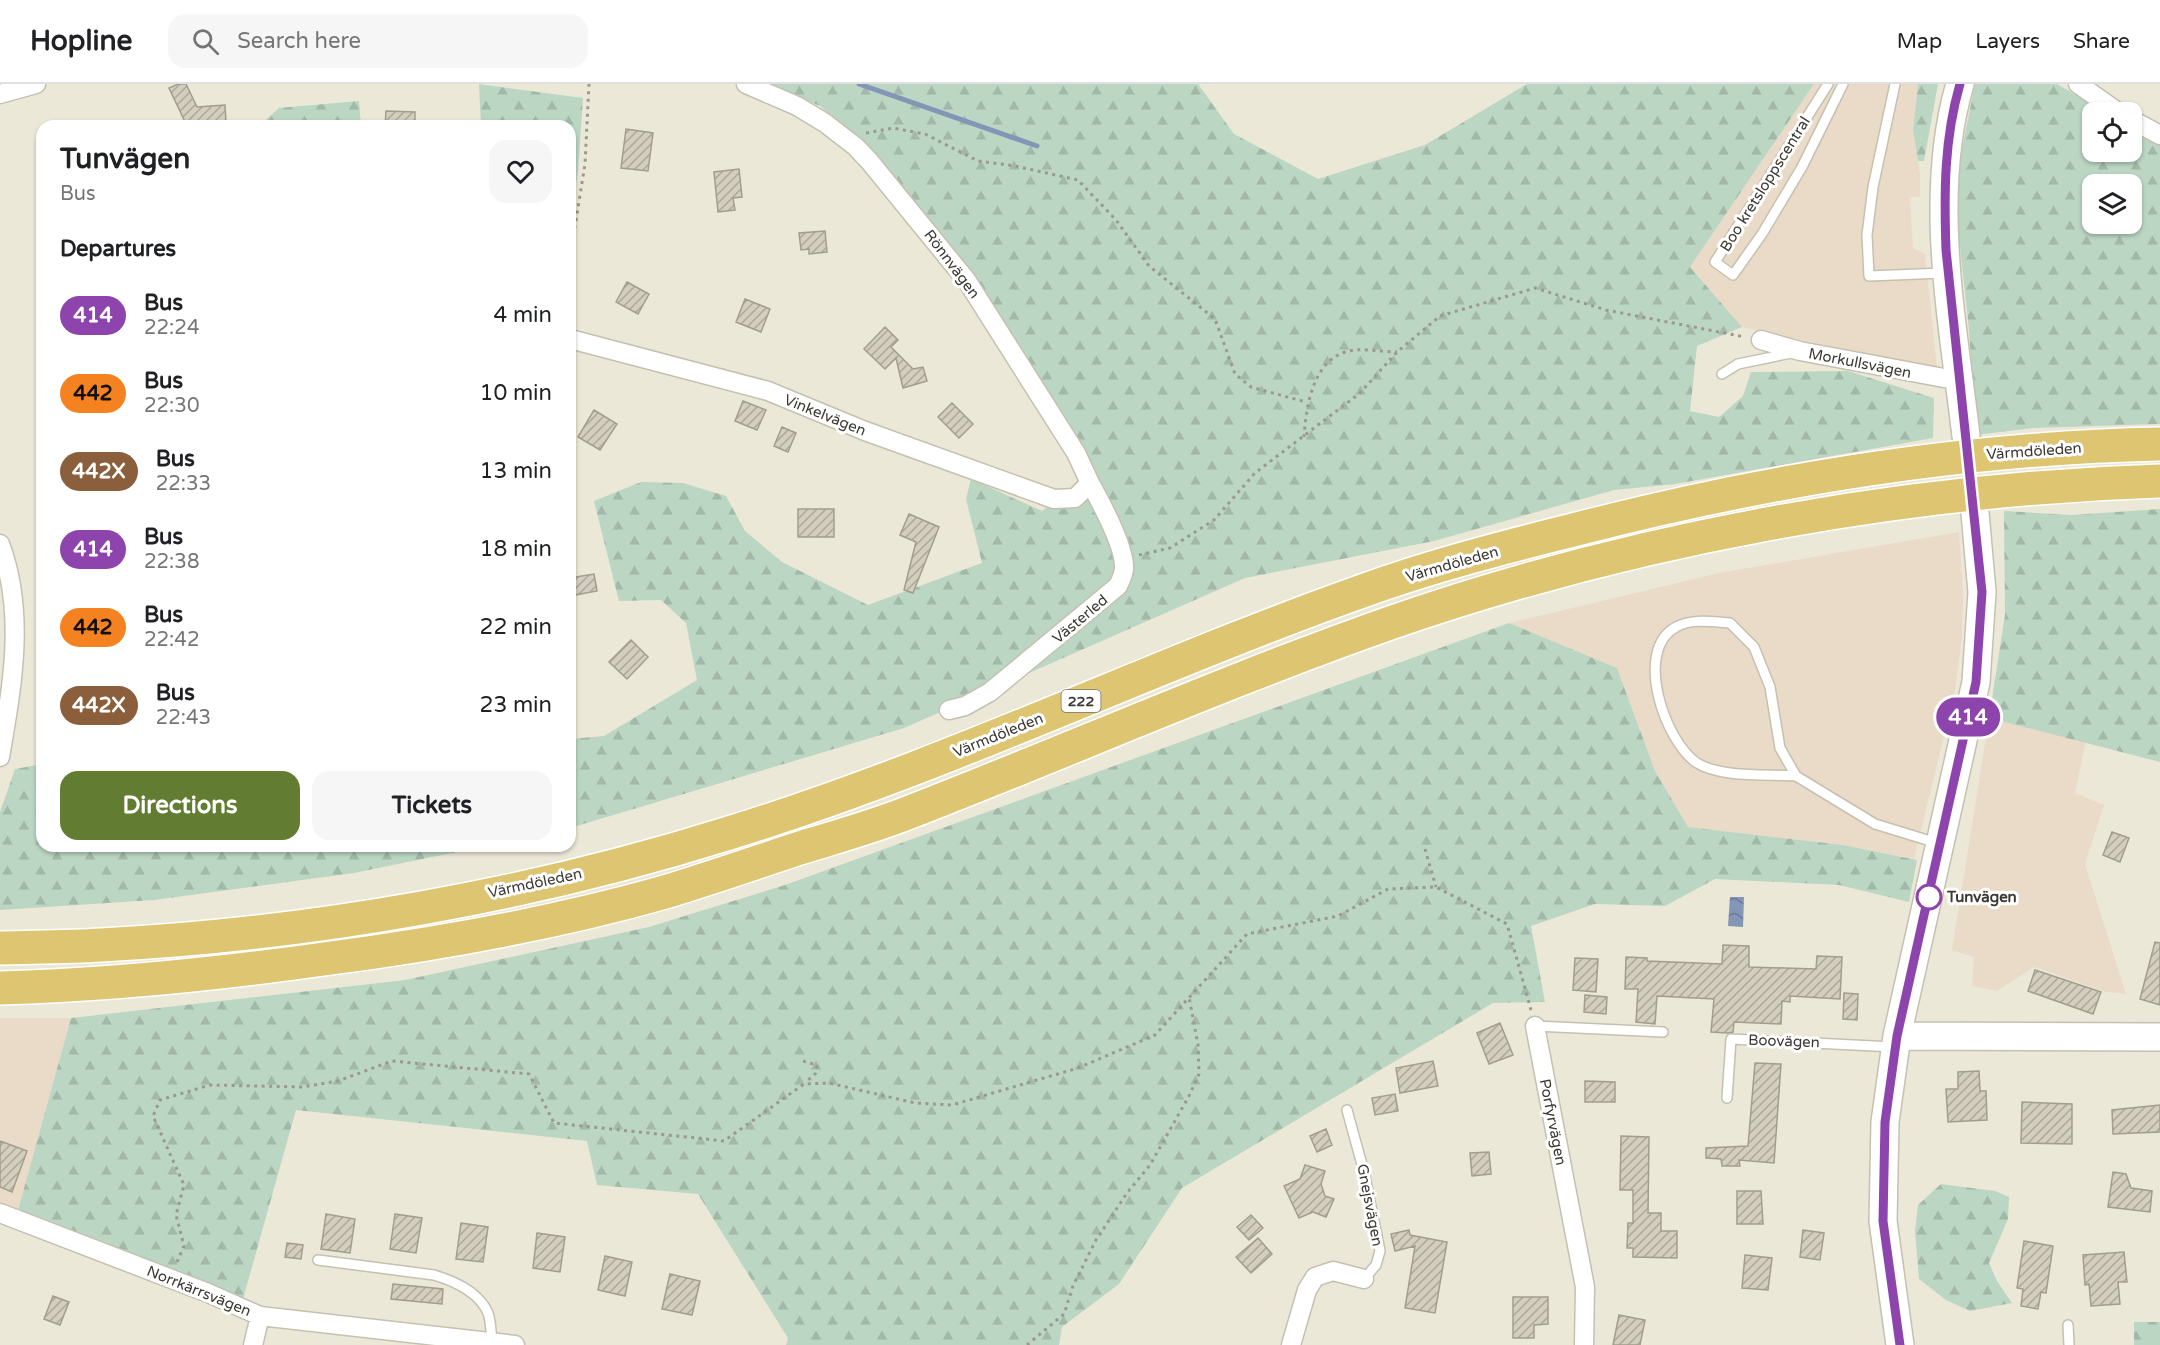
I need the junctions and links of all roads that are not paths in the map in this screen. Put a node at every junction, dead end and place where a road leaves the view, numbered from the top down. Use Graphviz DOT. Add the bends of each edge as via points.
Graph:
graph roads {
  1 [pos="36,84"];
  2 [pos="746,84"];
  3 [pos="1828,84"];
  4 [pos="1843,84"];
  5 [pos="1895,84"];
  6 [pos="1960,84"];
  7 [pos="2078,84"];
  8 [pos="0,94"];
  9 [pos="2104,102"];
  10 [pos="2142,125"];
  11 [pos="2160,135"];
  12 [pos="1948,273"];
  13 [pos="1761,340"];
  14 [pos="576,341"];
  15 [pos="1800,351"];
  16 [pos="1722,374"];
  17 [pos="1960,381"];
  18 [pos="1966,436"];
  19 [pos="2160,444"];
  20 [pos="2160,481"];
  21 [pos="1089,483"];
  22 [pos="1975,513"];
  23 [pos="0,544"];
  24 [pos="949,710"];
  25 [pos="0,757"];
  26 [pos="1796,776"];
  27 [pos="1940,844"];
  28 [pos="0,948"];
  29 [pos="0,988"];
  30 [pos="1535,1026"];
  31 [pos="1663,1032"];
  32 [pos="2160,1037"];
  33 [pos="1896,1042"];
  34 [pos="1727,1098"];
  35 [pos="1347,1110"];
  36 [pos="0,1213"];
  37 [pos="318,1260"];
  38 [pos="1364,1279"];
  39 [pos="260,1316"];
  40 [pos="2068,1325"];
  41 [pos="492,1342"];
  42 [pos="254,1345"];
  43 [pos="515,1345"];
  44 [pos="1291,1345"];
  45 [pos="1584,1345"];
  46 [pos="1900,1345"];
  47 [pos="2069,1345"];
  1 -- 8 [label="street"];
  2 -- 21 [label="street, Rönnvägen" via="797,106 843,137 870,162 968,281 1060,426"];
  3 -- 4 [label="lane, Boo kretsloppscentral" via="1715,262 1733,275 1802,167"];
  5 -- 12 [label="lane" via="1873,187 1867,235 1869,276"];
  6 -- 12 [label="street" via="1945,165"];
  7 -- 9 [label="street"];
  10 -- 11 [label="street"];
  12 -- 17 [label="street"];
  13 -- 15 [label="street, Morkullsvägen"];
  14 -- 21 [label="street, Vinkelvägen" via="768,392 1028,492 1054,499 1075,498"];
  15 -- 16 [label="lane" via="1738,364"];
  15 -- 17 [label="street, Morkullsvägen"];
  17 -- 18 [label="street"];
  19 -- 28 [label="highway, Värmdöleden / 222" via="2016,451 1873,467 1645,511 1523,543 1373,587 927,764 743,829 626,863 351,919 184,939"];
  20 -- 29 [label="highway, 222" via="1932,499 1773,524 1614,557 1500,588 1356,636 904,814 668,891 548,922 430,945 216,974"];
  21 -- 24 [label="street, Västerled" via="1107,515 1123,559 1122,577 1111,594 990,692"];
  22 -- 27 [label="street" via="1982,592 1976,682"];
  23 -- 25 [label="street" via="7,562 15,639 14,673"];
  26 -- 26 [label="lane" via="1713,771 1695,762 1683,748 1663,713 1656,685 1656,660 1662,642 1676,627 1700,621 1731,623 1754,647 1770,687 1780,748"];
  26 -- 27 [label="lane" via="1875,824"];
  27 -- 33 [label="street"];
  30 -- 31 [label="lane"];
  30 -- 45 [label="street, Porfyrvägen" via="1585,1287"];
  32 -- 33 [label="street"];
  33 -- 34 [label="lane, Boovägen" via="1731,1039"];
  33 -- 46 [label="street" via="1885,1122 1883,1221"];
  35 -- 38 [label="lane, Gnejsvägen" via="1380,1251 1376,1265"];
  36 -- 39 [label="street, Norrkärrsvägen"];
  37 -- 41 [label="lane" via="453,1280 488,1313"];
  38 -- 44 [label="street, Gnejsvägen" via="1334,1271 1315,1277 1306,1290"];
  39 -- 41 [label="street, Norrkärrsvägen"];
  39 -- 42 [label="street"];
  40 -- 47 [label="lane"];
  41 -- 43 [label="street, Norrkärrsvägen"];
}
